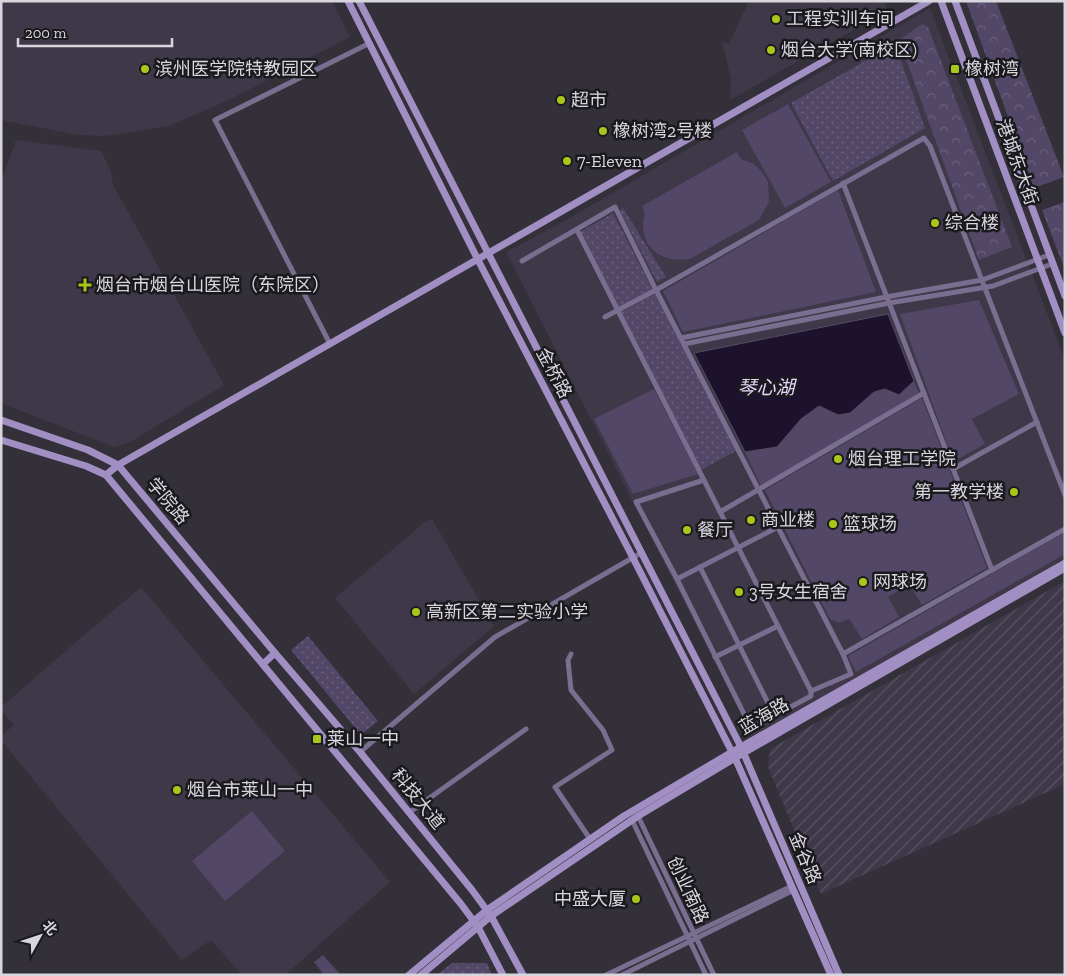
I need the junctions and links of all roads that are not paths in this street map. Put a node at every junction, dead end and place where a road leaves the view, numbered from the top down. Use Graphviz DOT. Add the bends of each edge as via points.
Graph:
graph roads {
  1 [pos="348,1"];
  2 [pos="359,1"];
  3 [pos="929,1"];
  4 [pos="941,1"];
  5 [pos="955,1"];
  6 [pos="370,43"];
  7 [pos="843,183"];
  8 [pos="577,230"];
  9 [pos="489,254"];
  10 [pos="1049,255"];
  11 [pos="478,260"];
  12 [pos="1037,260"];
  13 [pos="522,261"];
  14 [pos="1052,264"];
  15 [pos="1040,268"];
  16 [pos="982,280"];
  17 [pos="985,288"];
  18 [pos="656,290"];
  19 [pos="1065,296"];
  20 [pos="886,297"];
  21 [pos="889,303"];
  22 [pos="605,317"];
  23 [pos="1065,333"];
  24 [pos="681,338"];
  25 [pos="330,344"];
  26 [pos="684,344"];
  27 [pos="924,393"];
  28 [pos="1,420"];
  29 [pos="1037,422"];
  30 [pos="1,440"];
  31 [pos="118,465"];
  32 [pos="953,469"];
  33 [pos="106,475"];
  34 [pos="704,480"];
  35 [pos="759,490"];
  36 [pos="1065,495"];
  37 [pos="720,512"];
  38 [pos="778,527"];
  39 [pos="1065,529"];
  40 [pos="738,548"];
  41 [pos="641,553"];
  42 [pos="633,557"];
  43 [pos="1065,563"];
  44 [pos="700,567"];
  45 [pos="1065,568"];
  46 [pos="992,570"];
  47 [pos="677,579"];
  48 [pos="778,626"];
  49 [pos="275,653"];
  50 [pos="571,654"];
  51 [pos="843,654"];
  52 [pos="715,657"];
  53 [pos="263,664"];
  54 [pos="811,691"];
  55 [pos="774,715"];
  56 [pos="526,729"];
  57 [pos="742,750"];
  58 [pos="360,752"];
  59 [pos="734,755"];
  60 [pos="410,812"];
  61 [pos="635,818"];
  62 [pos="590,839"];
  63 [pos="793,888"];
  64 [pos="489,913"];
  65 [pos="476,924"];
  66 [pos="692,938"];
  67 [pos="409,975"];
  68 [pos="421,975"];
  69 [pos="504,975"];
  70 [pos="523,975"];
  71 [pos="606,975"];
  72 [pos="622,975"];
  73 [pos="706,975"];
  74 [pos="714,975"];
  75 [pos="831,975"];
  76 [pos="839,975"];
  1 -- 6 [label="street, 金桥路"];
  2 -- 9 [label="street, 金桥路"];
  3 -- 9 [label="street"];
  4 -- 12 [label="street, 港城东大街"];
  5 -- 10 [label="street, 港城东大街"];
  6 -- 11 [label="street, 金桥路"];
  6 -- 25 [label="street" via="214,120"];
  7 -- 16 [label="street" via="924,138 930,146"];
  7 -- 18 [label="street"];
  7 -- 20 [label="street"];
  8 -- 13 [label="street"];
  8 -- 18 [label="street" via="615,208"];
  8 -- 34 [label="street"];
  9 -- 11 [label="street"];
  9 -- 41 [label="street, 金桥路"];
  10 -- 12 [label="street"];
  10 -- 14 [label="street, 港城东大街"];
  11 -- 25 [label="street"];
  11 -- 42 [label="street, 金桥路"];
  12 -- 15 [label="street, 港城东大街"];
  12 -- 16 [label="street"];
  14 -- 15 [label="street"];
  14 -- 19 [label="street, 港城东大街"];
  15 -- 17 [label="street"];
  15 -- 23 [label="street, 港城东大街"];
  16 -- 17 [label="street"];
  16 -- 20 [label="street"];
  17 -- 21 [label="street"];
  17 -- 29 [label="street"];
  18 -- 22 [label="street"];
  18 -- 24 [label="street"];
  20 -- 21 [label="street"];
  20 -- 24 [label="street"];
  21 -- 26 [label="street"];
  21 -- 27 [label="street"];
  24 -- 26 [label="street"];
  25 -- 31 [label="street"];
  26 -- 35 [label="street"];
  27 -- 32 [label="street"];
  27 -- 35 [label="street"];
  28 -- 31 [label="street, 学院路" via="88,450"];
  29 -- 32 [label="street"];
  29 -- 36 [label="street"];
  30 -- 33 [label="street, 学院路"];
  31 -- 33 [label="street"];
  31 -- 49 [label="street, 学院路"];
  32 -- 46 [label="street"];
  33 -- 53 [label="street, 学院路"];
  34 -- 37 [label="street"];
  34 -- 47 [label="street" via="636,502"];
  35 -- 37 [label="street"];
  35 -- 38 [label="street"];
  37 -- 40 [label="street"];
  38 -- 40 [label="street"];
  38 -- 51 [label="street"];
  39 -- 46 [label="street"];
  40 -- 44 [label="street"];
  40 -- 48 [label="street"];
  41 -- 42 [label="street"];
  41 -- 57 [label="street, 金桥路"];
  42 -- 58 [label="street" via="495,637"];
  42 -- 59 [label="street, 金桥路"];
  43 -- 57 [label="street, 蓝海路"];
  44 -- 47 [label="street"];
  44 -- 55 [label="street"];
  45 -- 57 [label="street, 蓝海路"];
  46 -- 51 [label="street"];
  47 -- 52 [label="street"];
  48 -- 52 [label="street"];
  48 -- 54 [label="street"];
  49 -- 53 [label="street"];
  49 -- 58 [label="street, 科技大道"];
  50 -- 62 [label="street" via="568,660 571,690 603,730 612,750 554,787"];
  51 -- 54 [label="street" via="851,674"];
  52 -- 55 [label="street" via="750,728"];
  53 -- 65 [label="street, 科技大道"];
  54 -- 55 [label="street" via="811,696"];
  56 -- 60 [label="street"];
  57 -- 59 [label="street, 蓝海路"];
  57 -- 76 [label="street, 金谷路"];
  58 -- 60 [label="street, 科技大道"];
  59 -- 61 [label="street, 蓝海路"];
  59 -- 62 [label="street, 蓝海路" via="624,816"];
  59 -- 63 [label="street, 金谷路"];
  60 -- 64 [label="street, 科技大道"];
  61 -- 64 [label="street, 蓝海路"];
  61 -- 66 [label="street, 创业南路"];
  62 -- 64 [label="street, 蓝海路"];
  63 -- 66 [label="street"];
  63 -- 75 [label="street, 金谷路"];
  64 -- 65 [label="street"];
  64 -- 70 [label="street, 科技大道"];
  65 -- 67 [label="street"];
  65 -- 68 [label="street"];
  65 -- 69 [label="street, 科技大道"];
  66 -- 71 [label="street"];
  66 -- 72 [label="street"];
  66 -- 73 [label="street, 创业南路"];
  66 -- 74 [label="street, 创业南路"];
}
